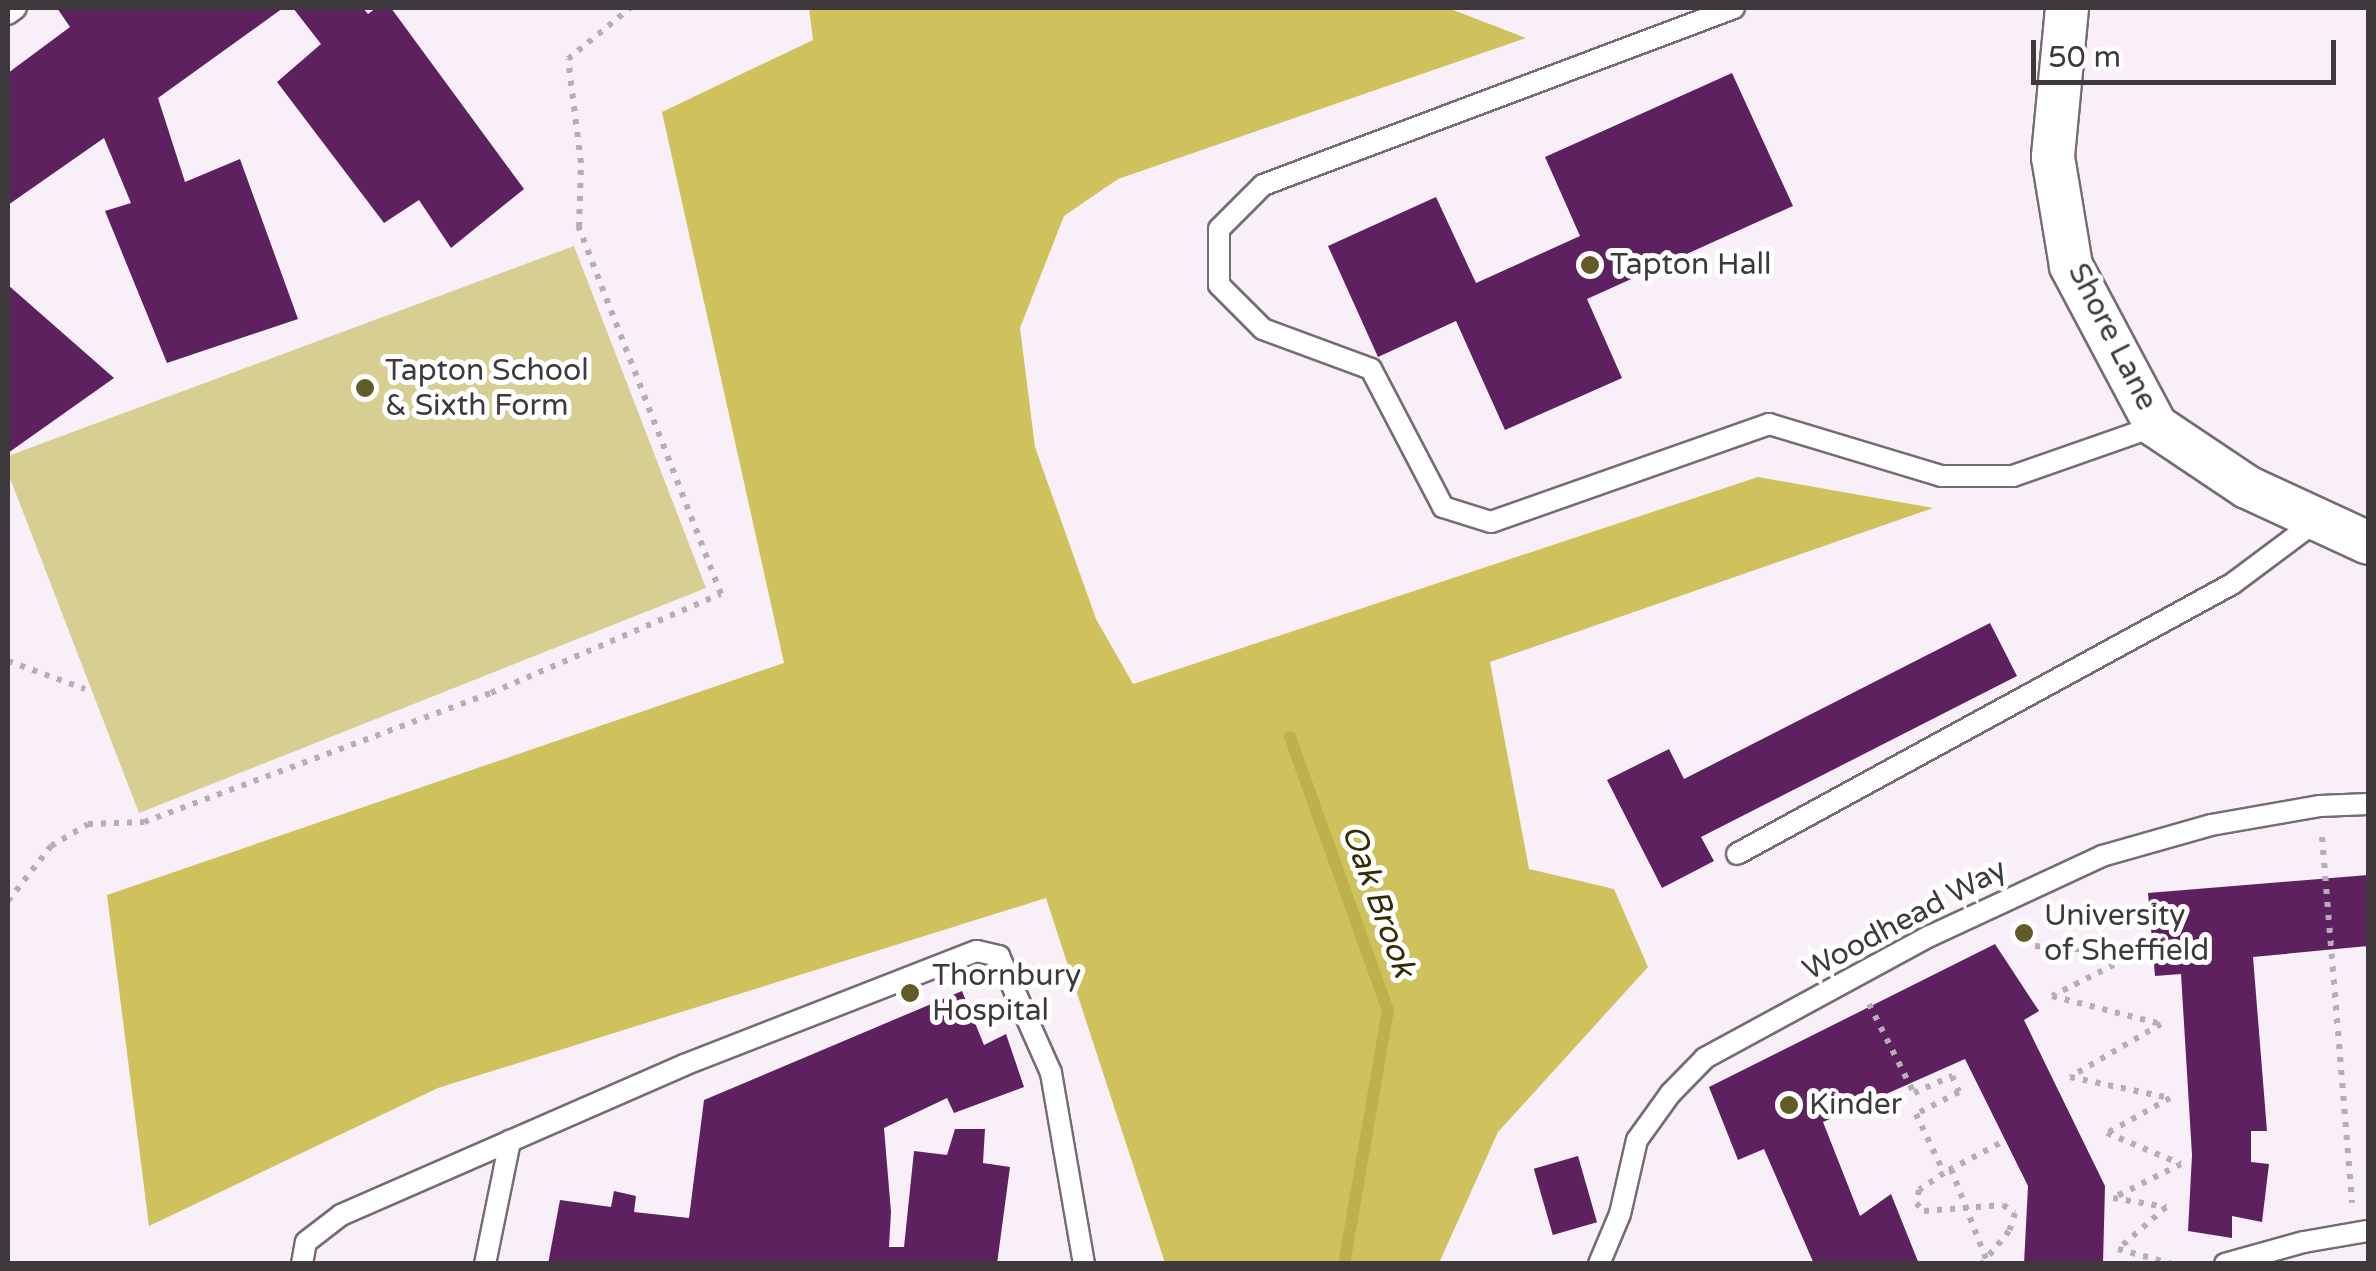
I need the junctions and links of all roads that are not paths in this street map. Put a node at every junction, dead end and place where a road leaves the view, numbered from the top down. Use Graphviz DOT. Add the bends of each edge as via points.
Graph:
graph roads {
  1 [pos="16,8"];
  2 [pos="1734,8"];
  3 [pos="2067,8"];
  4 [pos="8,14"];
  5 [pos="2156,426"];
  6 [pos="2318,520"];
  7 [pos="2368,542"];
  8 [pos="2368,804"];
  9 [pos="1737,854"];
  10 [pos="510,1140"];
  11 [pos="2362,1233"];
  12 [pos="302,1264"];
  13 [pos="485,1264"];
  14 [pos="1084,1264"];
  15 [pos="1599,1264"];
  16 [pos="2225,1264"];
  1 -- 4 [label="lane"];
  2 -- 5 [label="lane" via="1263,185 1219,229 1219,285 1263,329 1371,369 1443,507 1491,522 1768,424 1941,476 2013,476"];
  3 -- 5 [label="street, Shore Lane" via="2053,157 2071,266"];
  5 -- 6 [label="street, Shore Lane" via="2246,487"];
  6 -- 7 [label="street, Shore Lane"];
  6 -- 9 [label="lane" via="2232,584"];
  8 -- 15 [label="lane, Woodhead Way" via="2211,825 2102,856 1930,936 1705,1058 1638,1140 1620,1214"];
  10 -- 12 [label="lane" via="341,1215 306,1242"];
  10 -- 13 [label="lane"];
  10 -- 14 [label="lane" via="977,950 999,956 1050,1073"];
  11 -- 16 [label="lane"];
}
